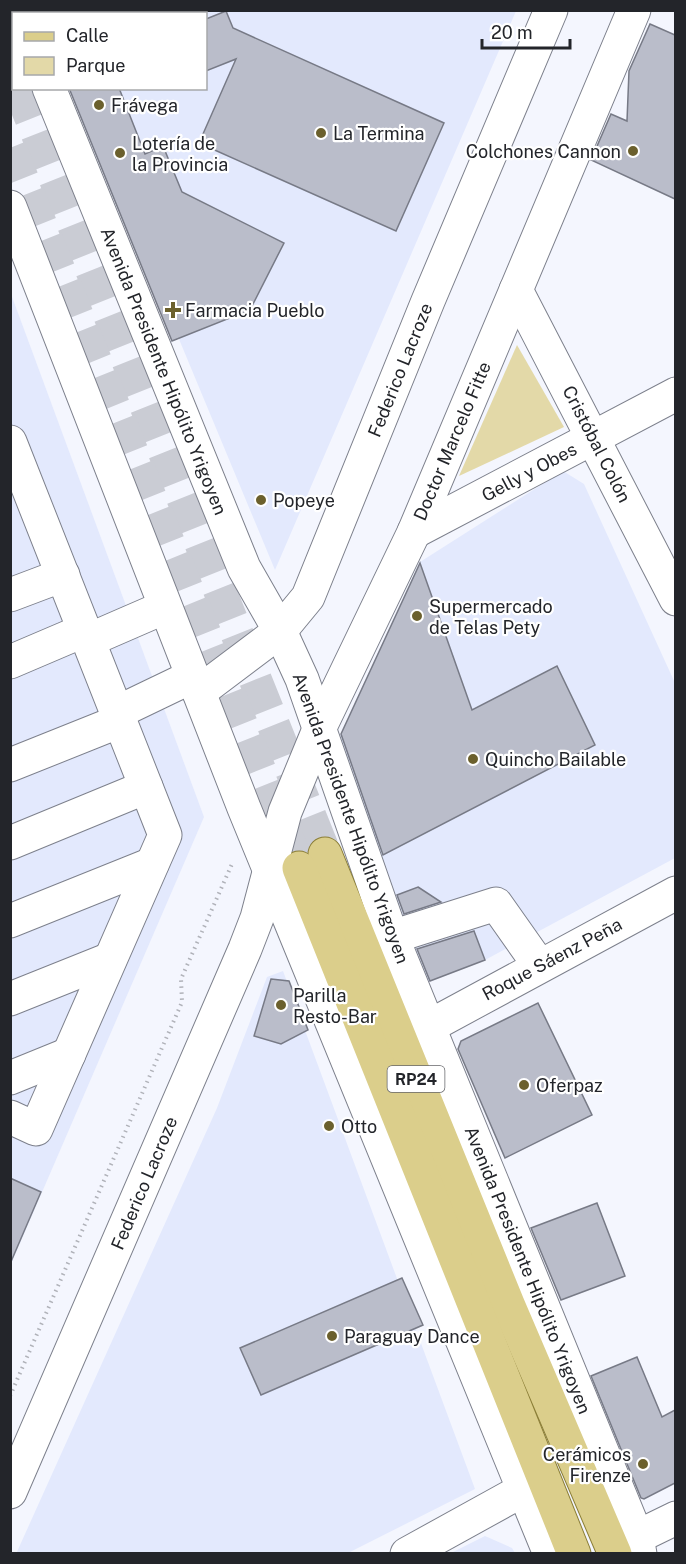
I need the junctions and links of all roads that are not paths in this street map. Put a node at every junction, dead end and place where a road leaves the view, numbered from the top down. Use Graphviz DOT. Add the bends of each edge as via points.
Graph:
graph roads {
  1 [pos="551,10"];
  2 [pos="634,10"];
  3 [pos="50,90"];
  4 [pos="10,207"];
  5 [pos="516,290"];
  6 [pos="675,394"];
  7 [pos="595,438"];
  8 [pos="10,442"];
  9 [pos="23,509"];
  10 [pos="414,532"];
  11 [pos="63,575"];
  12 [pos="10,595"];
  13 [pos="675,599"];
  14 [pos="165,607"];
  15 [pos="280,632"];
  16 [pos="87,635"];
  17 [pos="10,662"];
  18 [pos="196,684"];
  19 [pos="118,717"];
  20 [pos="320,727"];
  21 [pos="10,765"];
  22 [pos="146,787"];
  23 [pos="10,843"];
  24 [pos="152,864"];
  25 [pos="298,864"];
  26 [pos="675,893"];
  27 [pos="10,921"];
  28 [pos="392,937"];
  29 [pos="110,959"];
  30 [pos="540,965"];
  31 [pos="10,999"];
  32 [pos="429,1026"];
  33 [pos="69,1054"];
  34 [pos="10,1078"];
  35 [pos="10,1117"];
  36 [pos="523,1490"];
  37 [pos="10,1492"];
  38 [pos="675,1518"];
  39 [pos="631,1548"];
  40 [pos="407,1554"];
  41 [pos="550,1554"];
  42 [pos="574,1554"];
  1 -- 15 [label="street, Federico Lacroze" via="308,597"];
  2 -- 5 [label="street, Doctor Marcelo Fitte"];
  3 -- 15 [label="street, Avenida Presidente Hipólito Yrigoyen" via="244,568"];
  4 -- 14 [label="street, Avenida Presidente Hipólito Yrigoyen"];
  5 -- 7 [label="street, Cristóbal Colón"];
  5 -- 10 [label="street, Doctor Marcelo Fitte"];
  6 -- 7 [label="street, Gelly y Obes"];
  7 -- 10 [label="street, Gelly y Obes"];
  7 -- 13 [label="street, Cristóbal Colón"];
  8 -- 9 [label="street"];
  9 -- 11 [label="street"];
  10 -- 20 [label="street, Doctor Marcelo Fitte"];
  11 -- 12 [label="street"];
  11 -- 16 [label="street"];
  14 -- 16 [label="street"];
  14 -- 18 [label="street, Avenida Presidente Hipólito Yrigoyen"];
  15 -- 18 [label="street, Federico Lacroze"];
  15 -- 20 [label="street, Avenida Presidente Hipólito Yrigoyen"];
  16 -- 17 [label="street"];
  16 -- 19 [label="street"];
  18 -- 19 [label="street, Federico Lacroze"];
  18 -- 25 [label="street, Avenida Presidente Hipólito Yrigoyen"];
  19 -- 21 [label="street, Federico Lacroze"];
  19 -- 22 [label="street"];
  20 -- 25 [label="street, Doctor Marcelo Fitte" via="285,812"];
  20 -- 28 [label="street, Avenida Presidente Hipólito Yrigoyen"];
  22 -- 23 [label="street"];
  22 -- 24 [label="street" via="165,835"];
  24 -- 27 [label="street"];
  24 -- 29 [label="street"];
  25 -- 36 [label="street, Avenida Presidente Hipólito Yrigoyen"];
  25 -- 37 [label="street, Federico Lacroze" via="245,949"];
  25 -- 39 [label="main road, Avenida Presidente Hipólito Yrigoyen / RP24" via="508,1304"];
  25 -- 42 [label="main road, Avenida Presidente Hipólito Yrigoyen / RP24"];
  26 -- 30 [label="street, Roque Sáenz Peña"];
  28 -- 30 [label="street" via="496,904"];
  28 -- 32 [label="street, Avenida Presidente Hipólito Yrigoyen"];
  29 -- 31 [label="street"];
  29 -- 33 [label="street"];
  30 -- 32 [label="street, Roque Sáenz Peña"];
  32 -- 39 [label="street, Avenida Presidente Hipólito Yrigoyen"];
  33 -- 34 [label="street"];
  33 -- 35 [label="street" via="36,1130"];
  36 -- 40 [label="street"];
  36 -- 41 [label="street, Avenida Presidente Hipólito Yrigoyen"];
  38 -- 39 [label="street"];
}
